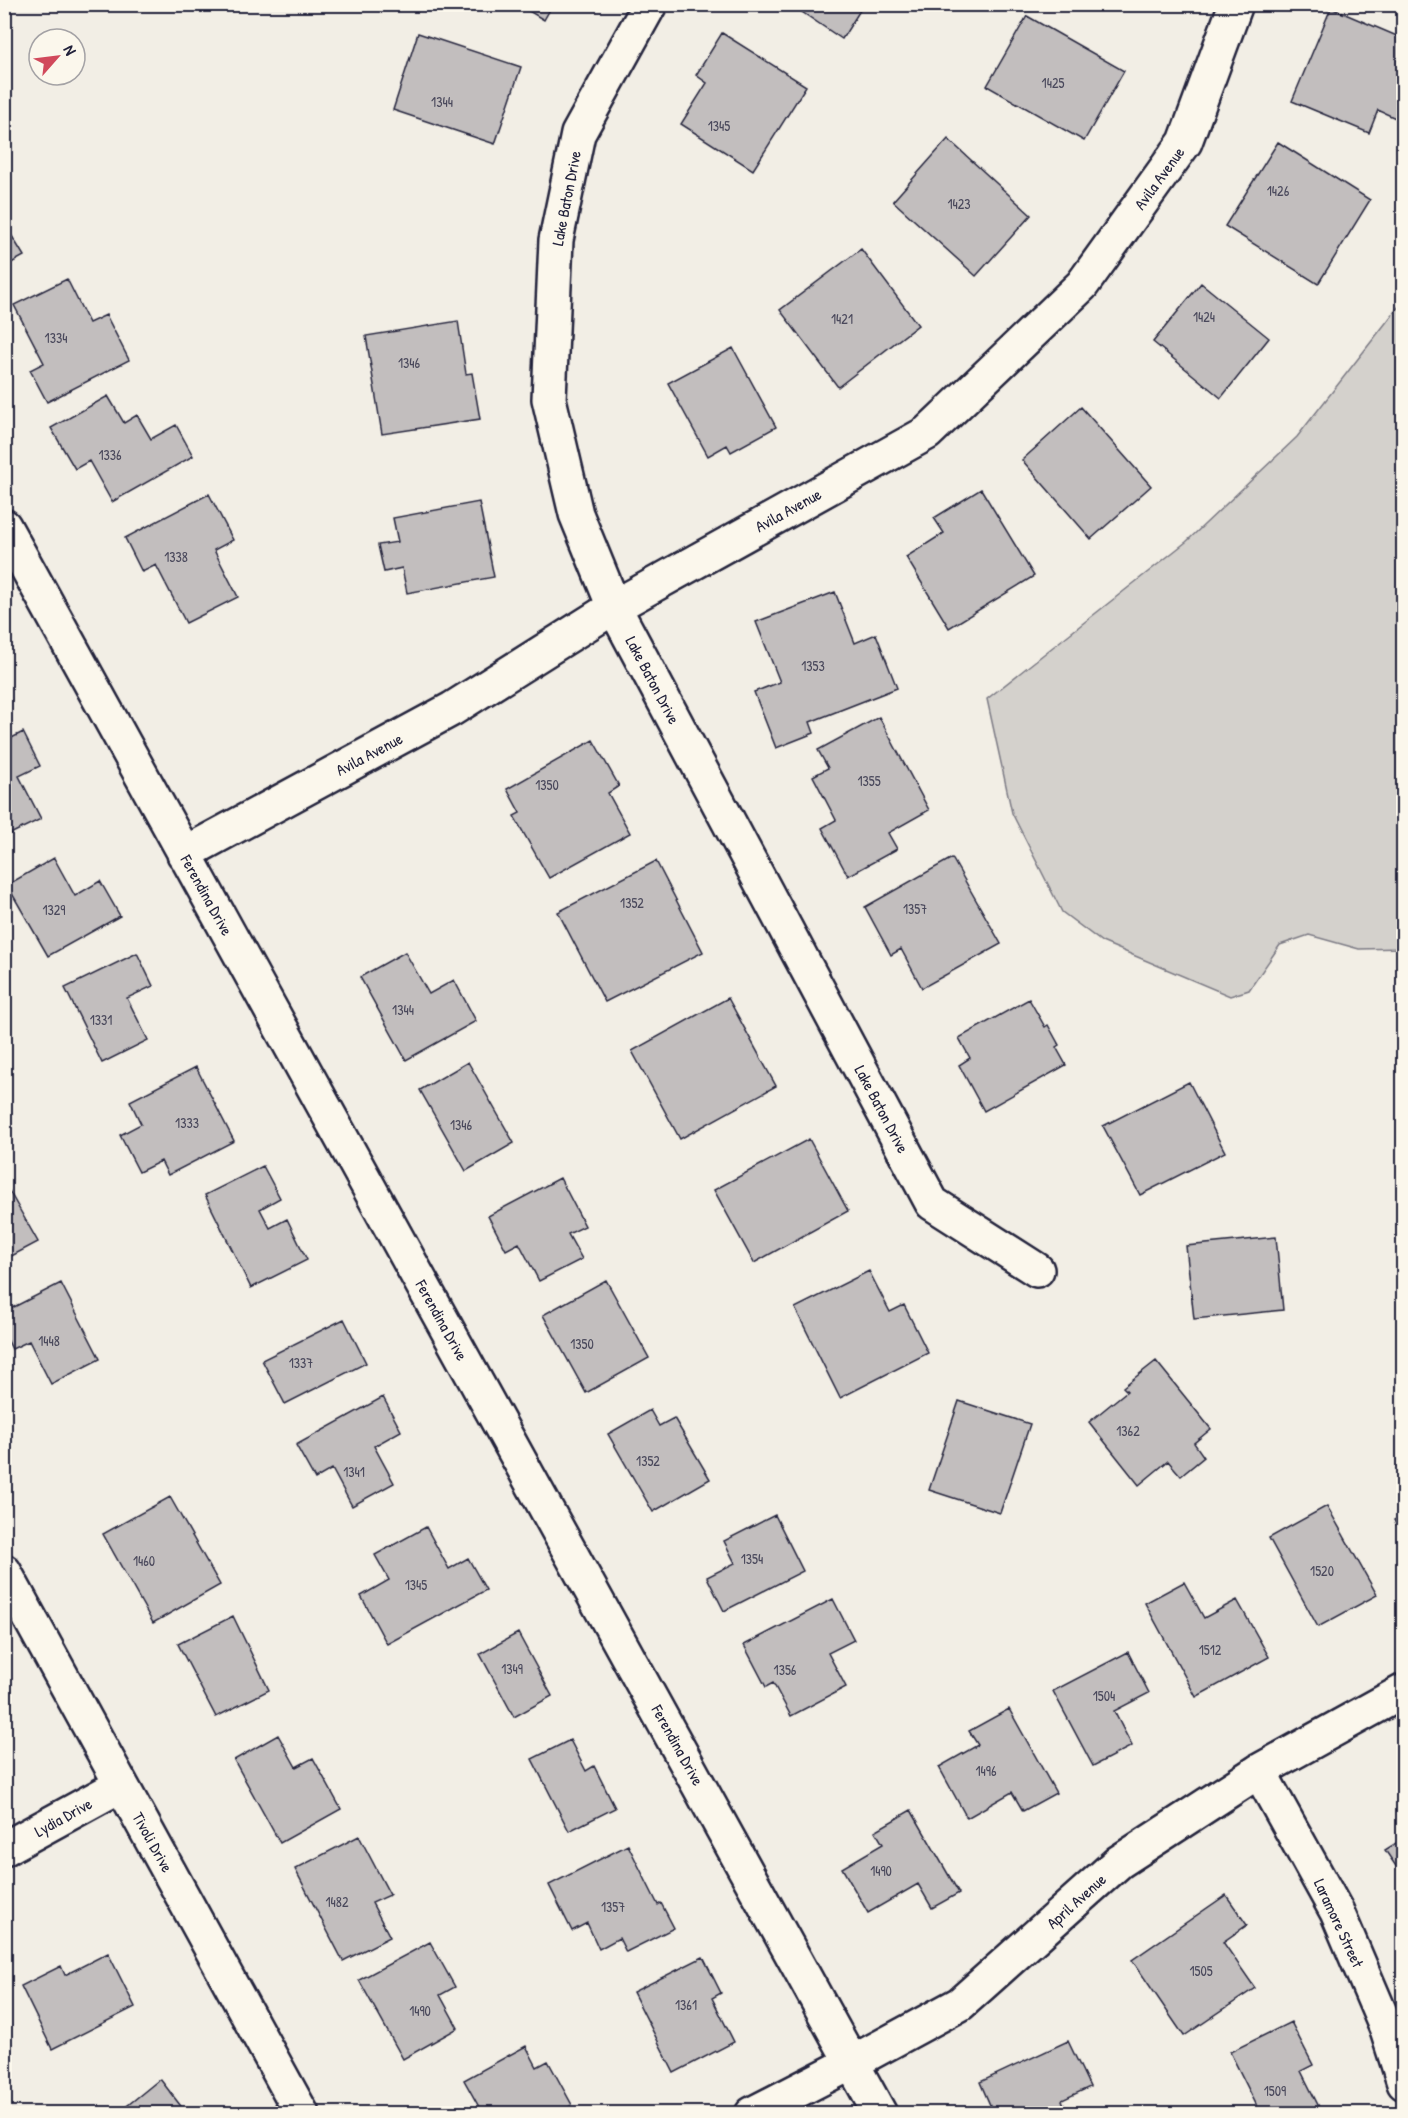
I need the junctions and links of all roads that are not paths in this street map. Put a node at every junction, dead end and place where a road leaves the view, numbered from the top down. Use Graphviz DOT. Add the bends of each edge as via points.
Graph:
graph roads {
  1 [pos="650,4"];
  2 [pos="1236,4"];
  3 [pos="4,526"];
  4 [pos="614,608"];
  5 [pos="184,854"];
  6 [pos="1037,1270"];
  7 [pos="4,1571"];
  8 [pos="1404,1691"];
  9 [pos="1259,1771"];
  10 [pos="121,1785"];
  11 [pos="4,1849"];
  12 [pos="853,2062"];
  13 [pos="1404,2083"];
  14 [pos="302,2114"];
  15 [pos="752,2114"];
  16 [pos="880,2114"];
  1 -- 4 [label="street, Lake Baton Drive" via="578,134 556,240 549,399 576,514"];
  2 -- 4 [label="street, Avila Avenue" via="1185,142 1082,285 927,433"];
  3 -- 5 [label="street, Ferendina Drive"];
  4 -- 5 [label="street, Avila Avenue" via="452,709"];
  4 -- 6 [label="street, Lake Baton Drive" via="932,1203"];
  5 -- 12 [label="street, Ferendina Drive"];
  7 -- 10 [label="street, Tivoli Drive"];
  8 -- 9 [label="street, April Avenue"];
  9 -- 12 [label="street, April Avenue" via="1119,1862 960,2004"];
  9 -- 13 [label="street, Laramore Street" via="1337,1912 1386,2027"];
  10 -- 11 [label="street, Lydia Drive"];
  10 -- 14 [label="street, Tivoli Drive"];
  12 -- 15 [label="street, April Avenue"];
  12 -- 16 [label="street, Ferendina Drive"];
}
